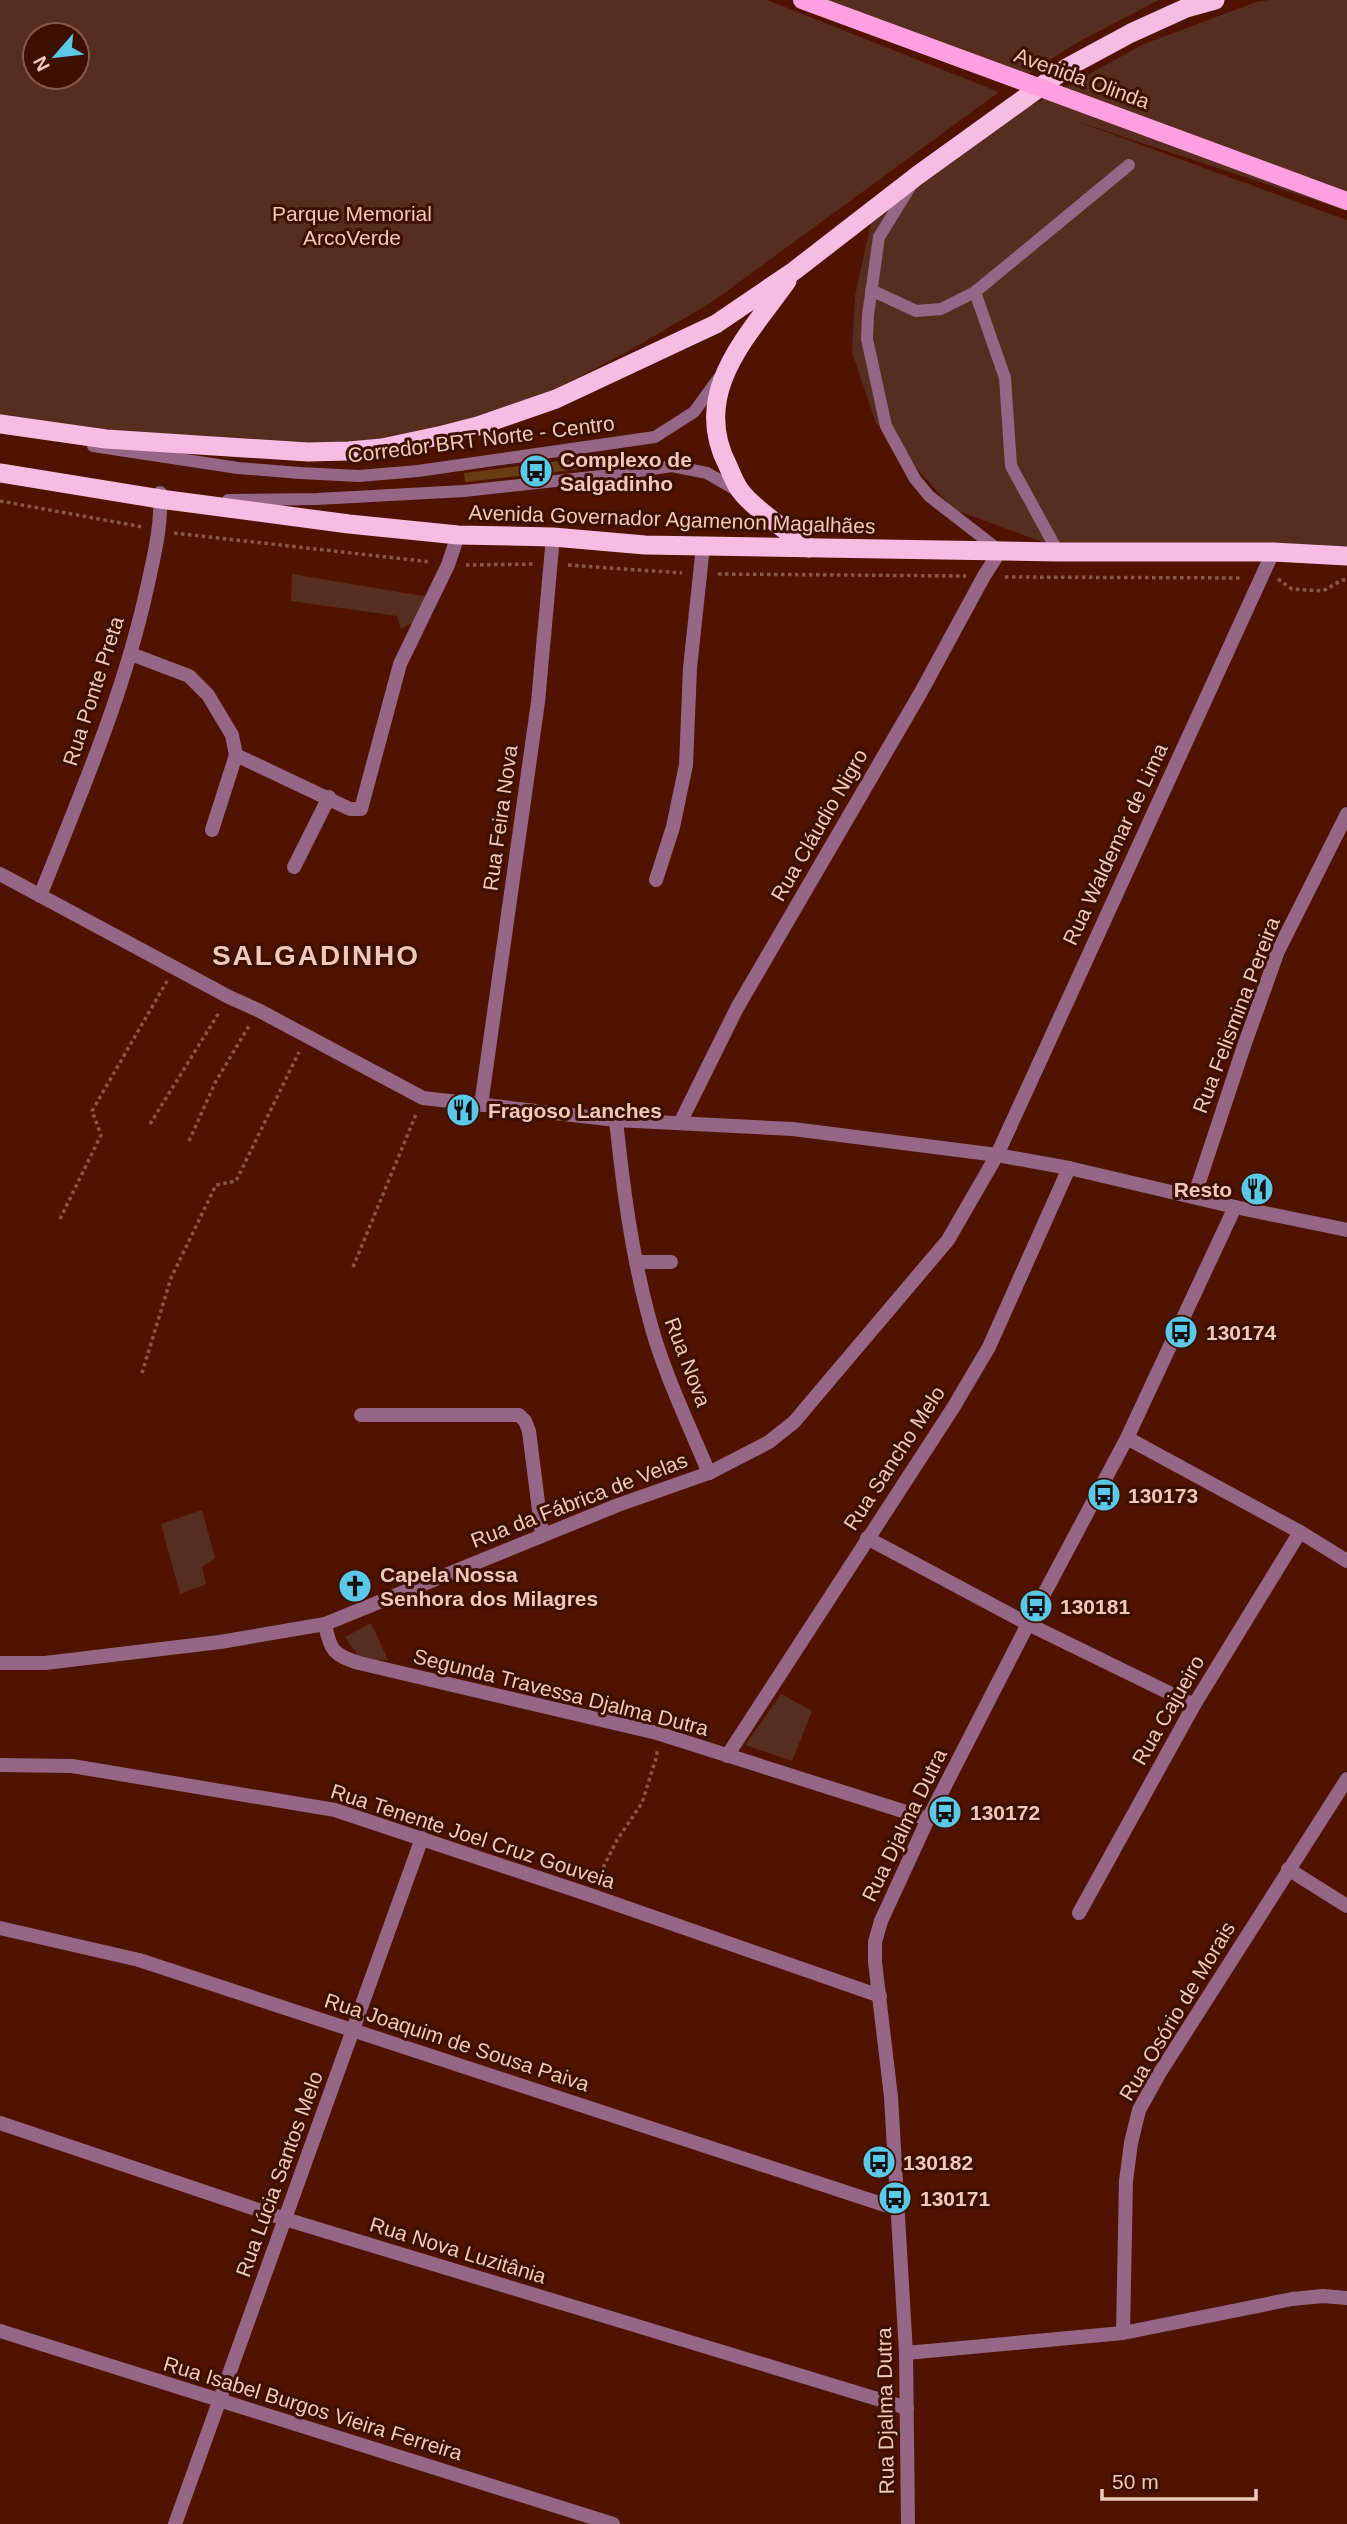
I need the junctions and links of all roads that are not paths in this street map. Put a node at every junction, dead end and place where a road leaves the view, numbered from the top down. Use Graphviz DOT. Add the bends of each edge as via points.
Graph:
graph roads {
  1 [pos="802,0"];
  2 [pos="1214,0"];
  3 [pos="1129,165"];
  4 [pos="918,175"];
  5 [pos="1347,201"];
  6 [pos="794,271"];
  7 [pos="872,290"];
  8 [pos="975,292"];
  9 [pos="728,364"];
  10 [pos="0,424"];
  11 [pos="0,433"];
  12 [pos="0,465"];
  13 [pos="0,474"];
  14 [pos="742,494"];
  15 [pos="160,496"];
  16 [pos="458,535"];
  17 [pos="553,537"];
  18 [pos="703,546"];
  19 [pos="809,548"];
  20 [pos="1000,551"];
  21 [pos="1058,552"];
  22 [pos="1273,552"];
  23 [pos="1347,556"];
  24 [pos="131,654"];
  25 [pos="236,755"];
  26 [pos="329,797"];
  27 [pos="1347,814"];
  28 [pos="212,830"];
  29 [pos="294,867"];
  30 [pos="0,874"];
  31 [pos="656,880"];
  32 [pos="40,896"];
  33 [pos="481,1105"];
  34 [pos="616,1120"];
  35 [pos="680,1124"];
  36 [pos="997,1154"];
  37 [pos="1069,1168"];
  38 [pos="1194,1197"];
  39 [pos="1235,1207"];
  40 [pos="1347,1230"];
  41 [pos="636,1262"];
  42 [pos="671,1262"];
  43 [pos="361,1415"];
  44 [pos="1128,1438"];
  45 [pos="709,1473"];
  46 [pos="1300,1532"];
  47 [pos="542,1534"];
  48 [pos="867,1538"];
  49 [pos="1347,1562"];
  50 [pos="325,1624"];
  51 [pos="1028,1624"];
  52 [pos="0,1663"];
  53 [pos="1194,1705"];
  54 [pos="727,1756"];
  55 [pos="0,1765"];
  56 [pos="1347,1779"];
  57 [pos="928,1819"];
  58 [pos="422,1838"];
  59 [pos="1288,1869"];
  60 [pos="1347,1906"];
  61 [pos="1079,1913"];
  62 [pos="0,1928"];
  63 [pos="880,1996"];
  64 [pos="353,2030"];
  65 [pos="0,2123"];
  66 [pos="897,2209"];
  67 [pos="285,2219"];
  68 [pos="1347,2298"];
  69 [pos="0,2331"];
  70 [pos="1123,2333"];
  71 [pos="906,2353"];
  72 [pos="219,2400"];
  73 [pos="907,2409"];
  74 [pos="175,2524"];
  75 [pos="614,2524"];
  76 [pos="908,2524"];
  1 -- 5 [label="main road, Avenida Olinda, bridge"];
  2 -- 4 [label="highway" via="1130,33 1068,67"];
  3 -- 8 [label="lane"];
  4 -- 6 [label="highway"];
  4 -- 7 [label="lane" via="879,237"];
  6 -- 9 [label="highway"];
  6 -- 10 [label="highway" via="716,324 556,399 478,426 411,442 308,452 106,439"];
  7 -- 8 [label="lane" via="927,312"];
  7 -- 20 [label="lane" via="867,339 886,426 929,496"];
  8 -- 21 [label="lane" via="1005,378 1010,466"];
  9 -- 11 [label="lane, Corredor BRT Norte - Centro" via="694,412 655,437 418,471 359,476 238,468"];
  9 -- 14 [label="highway" via="715,400 714,418 725,460"];
  12 -- 15 [label="lane, Corredor BRT Norte - Centro"];
  13 -- 15 [label="highway, Avenida Governador Agamenon Magalhães"];
  14 -- 15 [label="lane, Corredor BRT Norte - Centro" via="707,473 672,466 464,491 317,499"];
  14 -- 19 [label="highway"];
  15 -- 16 [label="highway, Avenida Governador Agamenon Magalhães"];
  15 -- 24 [label="street, Rua Ponte Preta" via="153,559"];
  16 -- 17 [label="highway, Avenida Governador Agamenon Magalhães"];
  16 -- 26 [label="street" via="400,664 364,807 350,808"];
  17 -- 18 [label="highway, Avenida Governador Agamenon Magalhães"];
  17 -- 33 [label="street, Rua Feira Nova" via="538,702"];
  18 -- 19 [label="highway, Avenida Governador Agamenon Magalhães"];
  18 -- 31 [label="street" via="690,668 686,765"];
  19 -- 20 [label="highway, Avenida Governador Agamenon Magalhães"];
  20 -- 21 [label="highway, Avenida Governador Agamenon Magalhães"];
  20 -- 35 [label="street, Rua Cláudio Nigro" via="737,1008"];
  21 -- 22 [label="highway, Avenida Governador Agamenon Magalhães"];
  22 -- 23 [label="highway, Avenida Governador Agamenon Magalhães"];
  22 -- 36 [label="street, Rua Waldemar de Lima"];
  24 -- 25 [label="street" via="189,676 220,711"];
  24 -- 32 [label="street, Rua Ponte Preta"];
  25 -- 26 [label="street"];
  25 -- 28 [label="street"];
  26 -- 29 [label="street"];
  27 -- 38 [label="street, Rua Felismina Pereira" via="1278,951"];
  30 -- 32 [label="street"];
  32 -- 33 [label="street" via="423,1098"];
  33 -- 34 [label="street"];
  34 -- 35 [label="street"];
  34 -- 41 [label="street, Rua Nova" via="624,1202"];
  35 -- 36 [label="street" via="793,1129"];
  36 -- 37 [label="street"];
  36 -- 45 [label="street, Rua da Fábrica de Velas" via="948,1240 794,1422 769,1442"];
  37 -- 38 [label="street"];
  37 -- 48 [label="street, Rua Sancho Melo" via="989,1347"];
  38 -- 39 [label="street"];
  39 -- 40 [label="street"];
  39 -- 44 [label="street, Rua Djalma Dutra"];
  41 -- 42 [label="street"];
  41 -- 45 [label="street, Rua Nova" via="648,1317"];
  43 -- 47 [label="street" via="519,1415 528,1431"];
  44 -- 46 [label="street"];
  44 -- 51 [label="street, Rua Djalma Dutra"];
  45 -- 47 [label="street, Rua da Fábrica de Velas"];
  46 -- 49 [label="street"];
  46 -- 53 [label="street, Rua Cajueiro"];
  47 -- 50 [label="street, Rua da Fábrica de Velas"];
  48 -- 51 [label="street"];
  48 -- 54 [label="street, Rua Sancho Melo"];
  50 -- 52 [label="street, Rua da Fábrica de Velas" via="58,1662"];
  50 -- 54 [label="street, Segunda Travessa Djalma Dutra" via="332,1650 359,1663 657,1733"];
  51 -- 53 [label="street"];
  51 -- 57 [label="street, Rua Djalma Dutra"];
  53 -- 61 [label="street, Rua Cajueiro"];
  54 -- 57 [label="street, Segunda Travessa Djalma Dutra"];
  55 -- 58 [label="street, Rua Tenente Joel Cruz Gouveia" via="72,1766 264,1797 335,1810"];
  56 -- 59 [label="street, Rua Osório de Morais"];
  57 -- 63 [label="street, Rua Djalma Dutra" via="875,1942"];
  58 -- 63 [label="street, Rua Tenente Joel Cruz Gouveia"];
  58 -- 64 [label="street, Rua Lúcia Santos Melo"];
  59 -- 60 [label="street"];
  59 -- 70 [label="street, Rua Osório de Morais" via="1139,2110 1126,2181"];
  62 -- 64 [label="street, Rua Joaquim de Sousa Paiva" via="139,1960"];
  63 -- 66 [label="street, Rua Djalma Dutra"];
  64 -- 66 [label="street, Rua Joaquim de Sousa Paiva"];
  64 -- 67 [label="street, Rua Lúcia Santos Melo"];
  65 -- 67 [label="street, Rua Nova Luzitânia"];
  66 -- 71 [label="street, Rua Djalma Dutra"];
  67 -- 72 [label="street, Rua Lúcia Santos Melo"];
  67 -- 73 [label="street, Rua Nova Luzitânia"];
  68 -- 70 [label="street" via="1292,2299"];
  69 -- 72 [label="street, Rua Isabel Burgos Vieira Ferreira"];
  70 -- 71 [label="street"];
  71 -- 73 [label="street, Rua Djalma Dutra"];
  72 -- 74 [label="street, Rua Lúcia Santos Melo"];
  72 -- 75 [label="street, Rua Isabel Burgos Vieira Ferreira"];
  73 -- 76 [label="street, Rua Djalma Dutra"];
}
